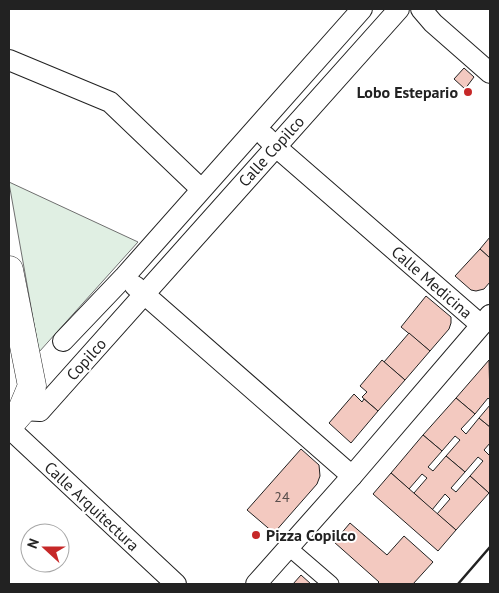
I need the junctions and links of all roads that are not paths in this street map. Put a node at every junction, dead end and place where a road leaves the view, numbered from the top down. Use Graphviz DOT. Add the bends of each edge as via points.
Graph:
graph roads {
  1 [pos="362,9"];
  2 [pos="399,9"];
  3 [pos="421,9"];
  4 [pos="9,60"];
  5 [pos="490,73"];
  6 [pos="257,128"];
  7 [pos="275,146"];
  8 [pos="201,189"];
  9 [pos="9,270"];
  10 [pos="125,276"];
  11 [pos="143,295"];
  12 [pos="486,320"];
  13 [pos="63,341"];
  14 [pos="13,421"];
  15 [pos="352,476"];
  16 [pos="288,547"];
  17 [pos="176,584"];
  18 [pos="256,584"];
  19 [pos="331,584"];
  1 -- 6 [label="street, Calle Copilco"];
  2 -- 7 [label="street, Calle Copilco"];
  3 -- 5 [label="street"];
  4 -- 8 [label="street" via="110,102"];
  6 -- 7 [label="street, Calle Medicina"];
  6 -- 8 [label="street, Calle Copilco"];
  7 -- 11 [label="street, Calle Copilco"];
  7 -- 12 [label="street, Calle Medicina"];
  8 -- 10 [label="street, Calle Copilco"];
  9 -- 14 [label="main road" via="32,386"];
  10 -- 11 [label="street"];
  10 -- 13 [label="street, Copilco"];
  11 -- 14 [label="street, Copilco" via="40,411"];
  11 -- 15 [label="street"];
  12 -- 15 [label="street, Calle Medicina"];
  14 -- 17 [label="street, Calle Arquitectura"];
  15 -- 16 [label="street, Calle Medicina"];
  16 -- 18 [label="street, Calle Medicina"];
  16 -- 19 [label="street"];
}
